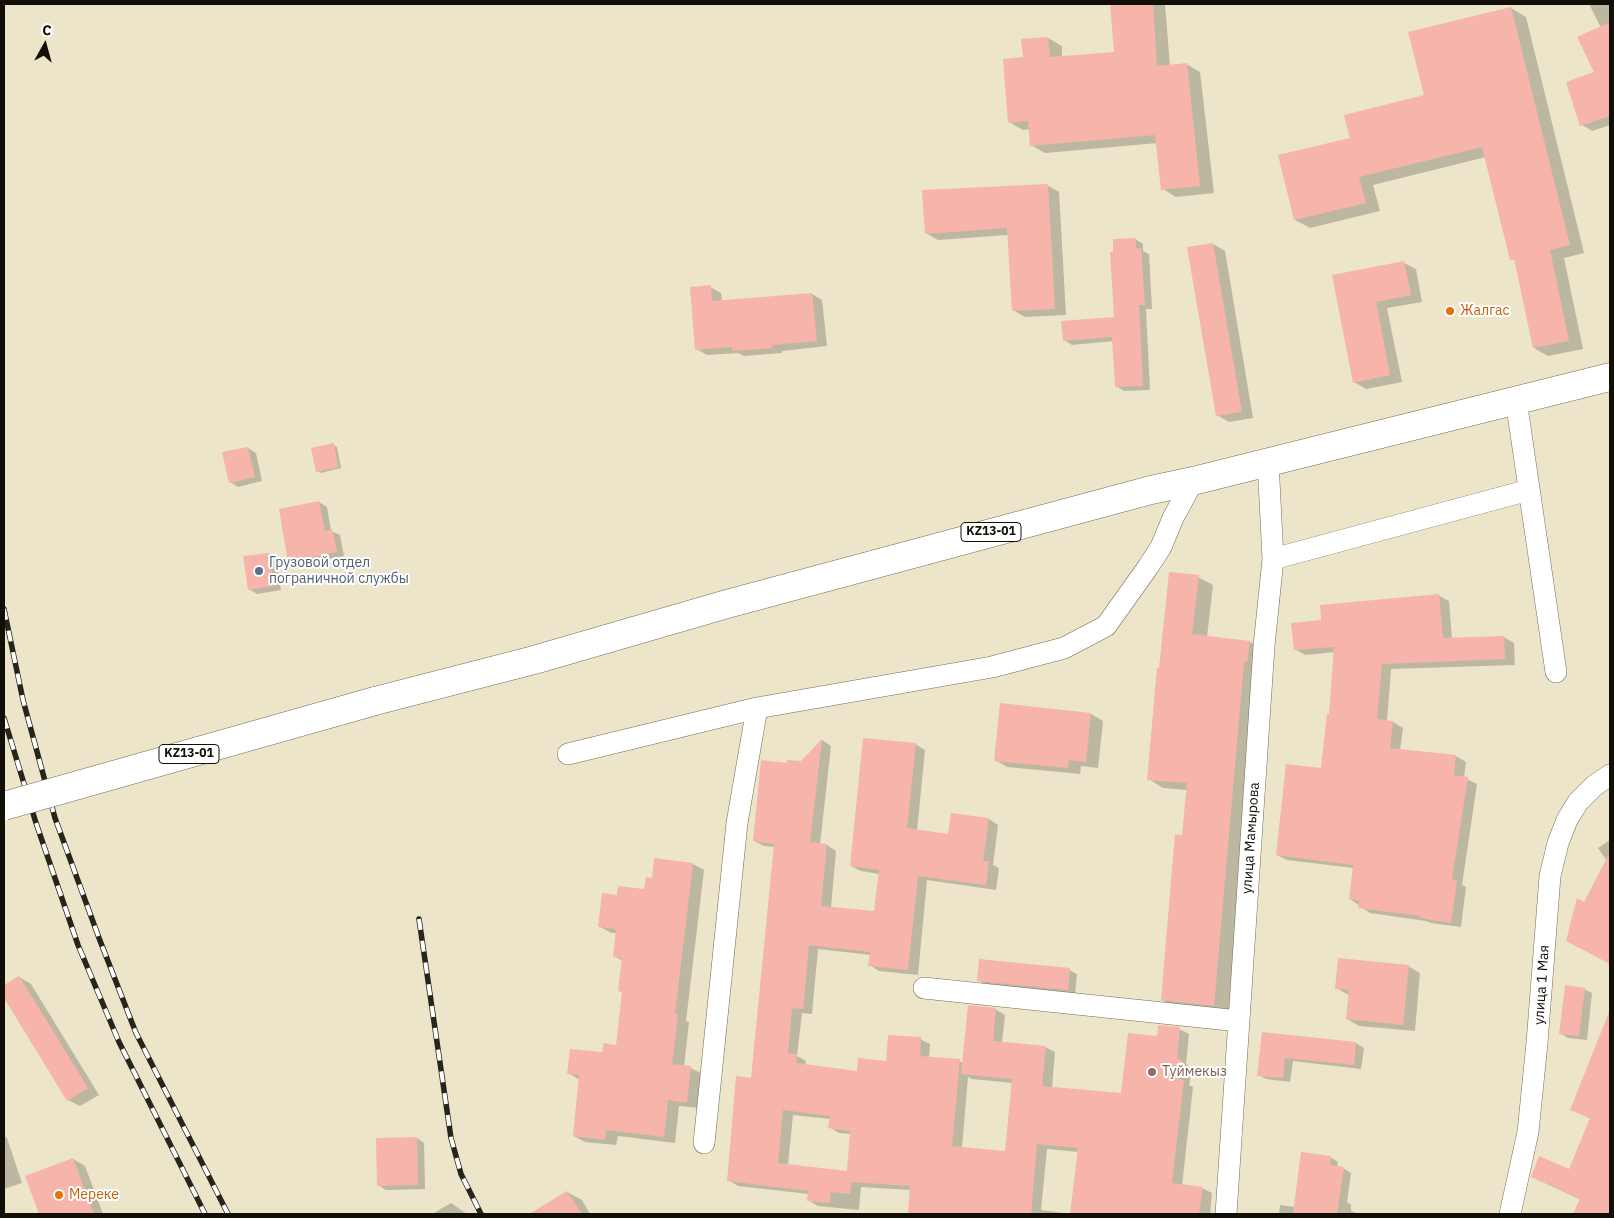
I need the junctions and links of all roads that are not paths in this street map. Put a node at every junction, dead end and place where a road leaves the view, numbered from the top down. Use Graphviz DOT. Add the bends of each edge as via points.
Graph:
graph roads {
  1 [pos="1610,377"];
  2 [pos="1516,400"];
  3 [pos="1268,462"];
  4 [pos="1193,481"];
  5 [pos="1529,490"];
  6 [pos="1272,559"];
  7 [pos="1556,672"];
  8 [pos="757,708"];
  9 [pos="568,754"];
  10 [pos="1610,776"];
  11 [pos="4,806"];
  12 [pos="924,988"];
  13 [pos="1239,1021"];
  14 [pos="704,1143"];
  15 [pos="1226,1214"];
  16 [pos="1510,1214"];
  1 -- 2 [label="highway, KZ13-01"];
  2 -- 3 [label="highway, KZ13-01"];
  2 -- 5 [label="street"];
  3 -- 4 [label="highway, KZ13-01"];
  3 -- 6 [label="street, улица Мамырова"];
  4 -- 8 [label="street" via="1161,547 1106,626 1064,648 992,667"];
  4 -- 11 [label="highway, KZ13-01, bridge" via="726,604"];
  5 -- 6 [label="street"];
  5 -- 7 [label="street"];
  6 -- 13 [label="street, улица Мамырова"];
  8 -- 9 [label="street"];
  8 -- 14 [label="street" via="737,823"];
  10 -- 16 [label="street, улица 1 Мая" via="1578,802 1567,820 1550,876 1528,1132"];
  12 -- 13 [label="street"];
  13 -- 15 [label="street, улица Мамырова"];
}
